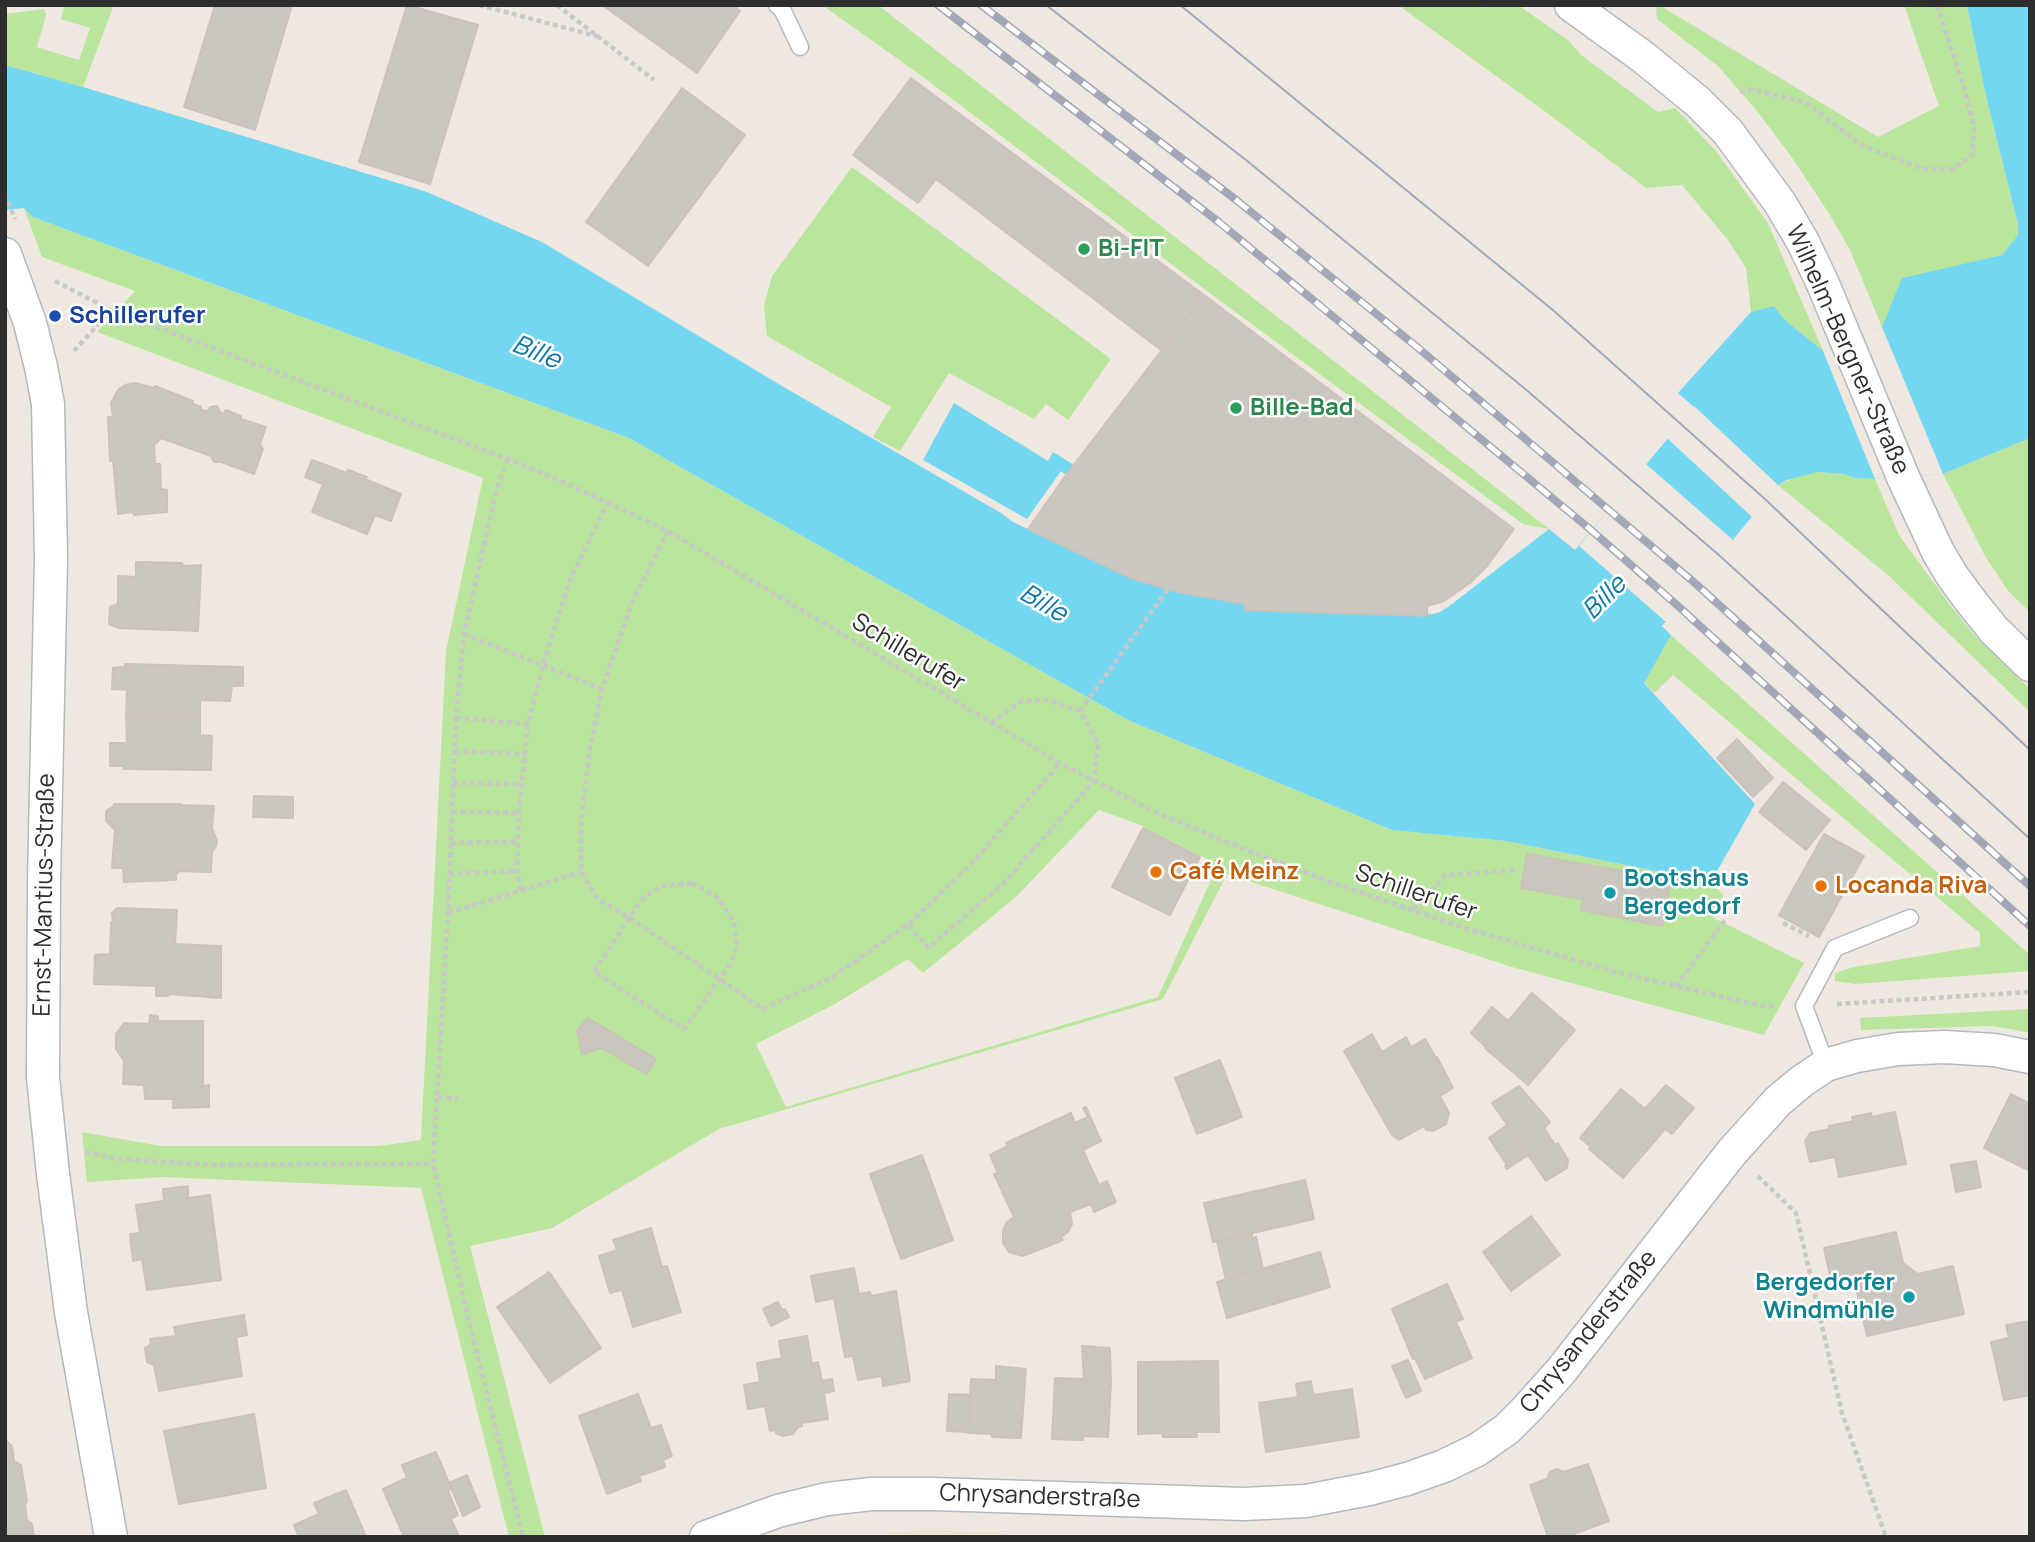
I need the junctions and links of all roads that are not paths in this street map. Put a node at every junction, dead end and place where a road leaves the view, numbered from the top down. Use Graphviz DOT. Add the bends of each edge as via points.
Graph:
graph roads {
  1 [pos="777,5"];
  2 [pos="1571,5"];
  3 [pos="800,47"];
  4 [pos="10,268"];
  5 [pos="2030,665"];
  6 [pos="1910,918"];
  7 [pos="2030,1056"];
  8 [pos="1826,1065"];
  9 [pos="111,1537"];
  10 [pos="706,1537"];
  1 -- 3 [label="lane"];
  2 -- 5 [label="street, Wilhelm-Bergner-Straße" via="1698,102 1728,132 1780,203 1808,252 1903,477 1953,578 1994,630"];
  4 -- 9 [label="street, Ernst-Mantius-Straße" via="30,323 48,404 51,558 43,1077 71,1312"];
  6 -- 8 [label="lane" via="1835,948 1804,1006"];
  7 -- 8 [label="street, Chrysanderstraße" via="1945,1047 1898,1049"];
  8 -- 10 [label="street, Chrysanderstraße" via="1778,1101 1732,1152 1528,1408 1477,1450 1444,1466 1369,1489 1269,1503 860,1495 778,1511"];
}
